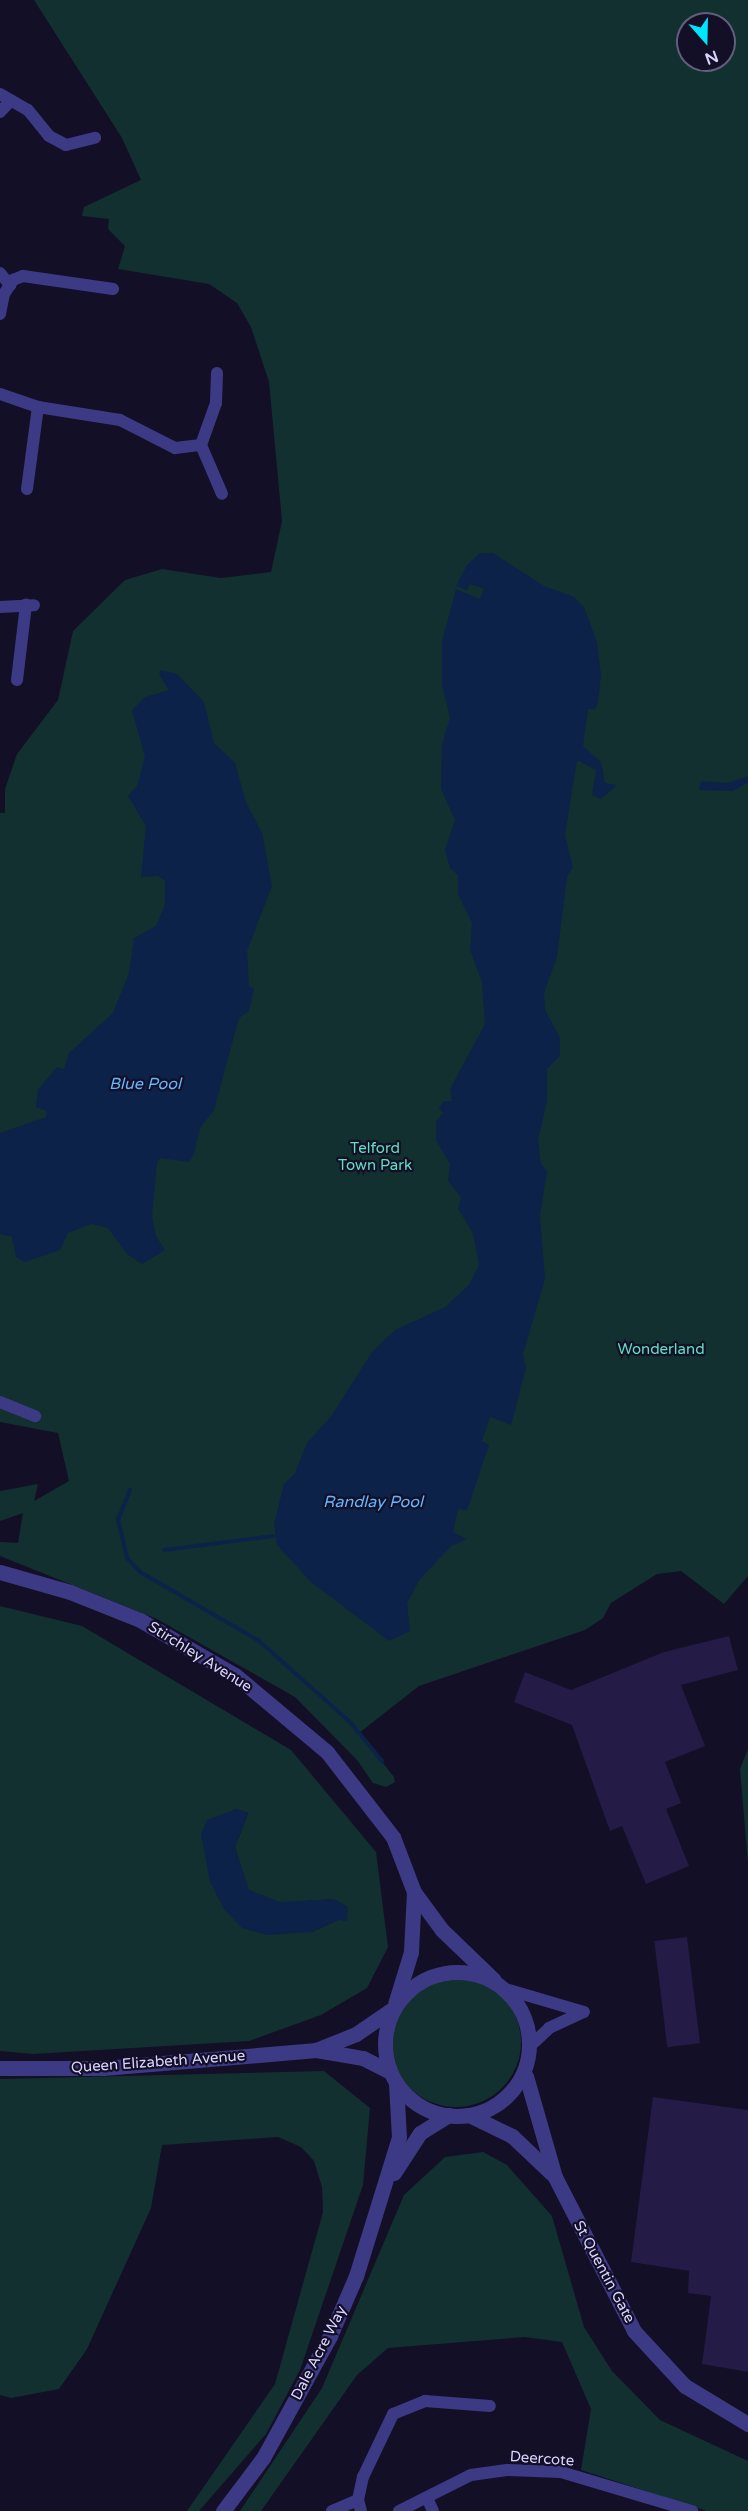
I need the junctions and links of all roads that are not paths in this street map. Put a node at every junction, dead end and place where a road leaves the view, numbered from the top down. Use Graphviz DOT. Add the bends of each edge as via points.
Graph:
graph roads {
  1 [pos="6,97"];
  2 [pos="0,112"];
  3 [pos="95,138"];
  4 [pos="0,273"];
  5 [pos="10,285"];
  6 [pos="113,289"];
  7 [pos="0,314"];
  8 [pos="218,373"];
  9 [pos="0,394"];
  10 [pos="38,407"];
  11 [pos="201,445"];
  12 [pos="27,489"];
  13 [pos="222,494"];
  14 [pos="0,607"];
  15 [pos="17,680"];
  16 [pos="0,1402"];
  17 [pos="35,1416"];
  18 [pos="0,1572"];
  19 [pos="414,1892"];
  20 [pos="495,1981"];
  21 [pos="509,1990"];
  22 [pos="393,2007"];
  23 [pos="530,2046"];
  24 [pos="316,2050"];
  25 [pos="0,2068"];
  26 [pos="388,2071"];
  27 [pos="526,2076"];
  28 [pos="396,2084"];
  29 [pos="449,2115"];
  30 [pos="469,2115"];
  31 [pos="555,2176"];
  32 [pos="388,2181"];
  33 [pos="490,2406"];
  34 [pos="748,2424"];
  35 [pos="427,2498"];
  36 [pos="359,2506"];
  37 [pos="666,2507"];
  38 [pos="223,2511"];
  39 [pos="332,2511"];
  40 [pos="399,2511"];
  41 [pos="433,2511"];
  42 [pos="692,2511"];
  1 -- 2 [label="street"];
  1 -- 3 [label="street" via="28,110 49,136 66,145"];
  4 -- 5 [label="street"];
  5 -- 6 [label="street" via="23,276"];
  5 -- 7 [label="street"];
  8 -- 11 [label="street" via="216,403"];
  9 -- 10 [label="street"];
  10 -- 11 [label="street" via="120,420 175,448"];
  10 -- 12 [label="street"];
  11 -- 13 [label="street"];
  14 -- 15 [label="street" via="30,605"];
  16 -- 17 [label="street"];
  18 -- 19 [label="street, Stirchley Avenue" via="140,1620 235,1675 289,1716 352,1781 393,1837"];
  19 -- 20 [label="street" via="442,1930"];
  19 -- 22 [label="street" via="411,1952"];
  20 -- 21 [label="street"];
  20 -- 22 [label="street" via="444,1975 419,1985"];
  21 -- 23 [label="street" via="525,2016"];
  21 -- 23 [label="street" via="584,2012 549,2028"];
  22 -- 24 [label="street, Queen Elizabeth Avenue" via="356,2034"];
  22 -- 26 [label="street" via="384,2048"];
  23 -- 27 [label="street"];
  24 -- 25 [label="street, Queen Elizabeth Avenue" via="103,2068"];
  24 -- 26 [label="street, Queen Elizabeth Avenue" via="363,2058"];
  26 -- 28 [label="street"];
  27 -- 30 [label="street" via="490,2108"];
  27 -- 31 [label="street"];
  28 -- 29 [label="street" via="428,2110"];
  28 -- 32 [label="street, Dale Acre Way" via="399,2137"];
  29 -- 30 [label="street"];
  29 -- 32 [label="street, Dale Acre Way" via="420,2133"];
  30 -- 31 [label="street" via="512,2136"];
  31 -- 34 [label="street, St Quentin Gate" via="634,2331 685,2386"];
  32 -- 38 [label="street, Dale Acre Way" via="330,2336 263,2458"];
  33 -- 36 [label="street" via="425,2401 393,2414 363,2477"];
  35 -- 37 [label="street, Deercote" via="471,2475 507,2470 561,2472"];
  35 -- 40 [label="street, Deercote"];
  35 -- 41 [label="street"];
  36 -- 39 [label="street"];
  37 -- 42 [label="street, Deercote"];
}
